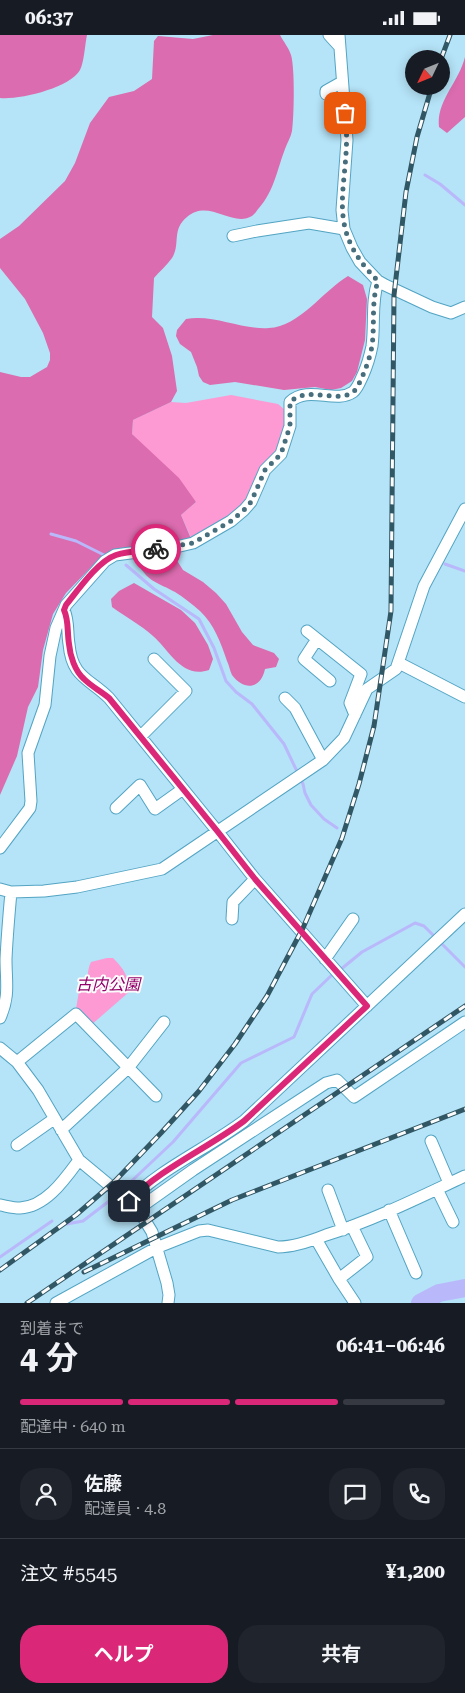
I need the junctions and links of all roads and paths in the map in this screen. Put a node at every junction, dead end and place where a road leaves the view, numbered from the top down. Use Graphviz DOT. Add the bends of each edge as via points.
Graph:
graph roads {
  1 [pos="329,35"];
  2 [pos="339,41"];
  3 [pos="342,83"];
  4 [pos="326,94"];
  5 [pos="344,229"];
  6 [pos="233,237"];
  7 [pos="378,281"];
  8 [pos="465,307"];
  9 [pos="465,509"];
  10 [pos="64,610"];
  11 [pos="307,631"];
  12 [pos="317,639"];
  13 [pos="154,659"];
  14 [pos="399,663"];
  15 [pos="330,681"];
  16 [pos="465,697"];
  17 [pos="285,698"];
  18 [pos="355,715"];
  19 [pos="141,737"];
  20 [pos="323,760"];
  21 [pos="183,789"];
  22 [pos="116,808"];
  23 [pos="218,832"];
  24 [pos="0,848"];
  25 [pos="255,879"];
  26 [pos="6,891"];
  27 [pos="465,913"];
  28 [pos="232,919"];
  29 [pos="353,919"];
  30 [pos="325,959"];
  31 [pos="4,977"];
  32 [pos="367,1006"];
  33 [pos="0,1018"];
  34 [pos="164,1022"];
  35 [pos="465,1022"];
  36 [pos="0,1048"];
  37 [pos="17,1062"];
  38 [pos="128,1068"];
  39 [pos="156,1096"];
  40 [pos="54,1119"];
  41 [pos="61,1130"];
  42 [pos="431,1141"];
  43 [pos="17,1145"];
  44 [pos="79,1159"];
  45 [pos="465,1176"];
  46 [pos="449,1183"];
  47 [pos="328,1189"];
  48 [pos="437,1189"];
  49 [pos="129,1201"];
  50 [pos="0,1205"];
  51 [pos="138,1209"];
  52 [pos="390,1210"];
  53 [pos="453,1222"];
  54 [pos="348,1228"];
  55 [pos="316,1239"];
  56 [pos="156,1248"];
  57 [pos="416,1273"];
  58 [pos="339,1279"];
  59 [pos="168,1299"];
  60 [pos="56,1303"];
  61 [pos="355,1303"];
  1 -- 2 [label="street"];
  2 -- 3 [label="street"];
  3 -- 4 [label="street"];
  3 -- 5 [label="street" via="347,140 342,210"];
  5 -- 6 [label="street" via="310,223"];
  5 -- 7 [label="street" via="360,262"];
  7 -- 8 [label="street" via="451,313"];
  7 -- 10 [label="street" via="374,294 372,346 360,383 352,393 345,395 305,395 290,402 290,426 281,454 265,470 244,510 193,543 115,555 105,561"];
  9 -- 14 [label="street" via="424,586"];
  10 -- 19 [label="street" via="68,617 70,654 79,673 109,698"];
  10 -- 24 [label="street" via="50,656 45,705 28,753 30,808"];
  11 -- 12 [label="street"];
  12 -- 15 [label="street" via="304,659"];
  12 -- 18 [label="street" via="361,674 350,703"];
  13 -- 19 [label="street" via="186,691"];
  14 -- 16 [label="street"];
  14 -- 18 [label="street" via="391,674 367,689"];
  17 -- 20 [label="street" via="295,708"];
  18 -- 20 [label="street" via="344,738"];
  19 -- 21 [label="street"];
  20 -- 23 [label="street"];
  21 -- 22 [label="street" via="155,809 140,785"];
  21 -- 23 [label="street"];
  23 -- 25 [label="street"];
  23 -- 26 [label="street" via="162,869 148,873 77,887"];
  25 -- 28 [label="street" via="233,902"];
  25 -- 30 [label="street"];
  26 -- 31 [label="street"];
  27 -- 32 [label="street"];
  29 -- 30 [label="street"];
  30 -- 32 [label="street"];
  31 -- 33 [label="street" via="6,998"];
  32 -- 49 [label="street" via="244,1121 142,1188"];
  34 -- 38 [label="street"];
  35 -- 51 [label="street" via="354,1097 337,1080 326,1083"];
  36 -- 37 [label="street"];
  37 -- 38 [label="street" via="76,1015"];
  37 -- 40 [label="street" via="38,1089"];
  38 -- 39 [label="street"];
  38 -- 41 [label="street"];
  40 -- 41 [label="street"];
  40 -- 43 [label="street"];
  41 -- 44 [label="street"];
  42 -- 46 [label="street"];
  44 -- 49 [label="street"];
  44 -- 50 [label="street" via="61,1184 38,1202 20,1208"];
  45 -- 46 [label="street"];
  46 -- 48 [label="street"];
  47 -- 54 [label="street"];
  48 -- 52 [label="street"];
  48 -- 53 [label="street"];
  49 -- 51 [label="street"];
  51 -- 56 [label="street" via="152,1232"];
  52 -- 54 [label="street"];
  52 -- 57 [label="street"];
  54 -- 55 [label="street"];
  54 -- 58 [label="street" via="367,1257"];
  55 -- 56 [label="street" via="278,1247 208,1230"];
  55 -- 58 [label="street"];
  56 -- 59 [label="street"];
  56 -- 60 [label="street"];
  58 -- 61 [label="street"];
}
